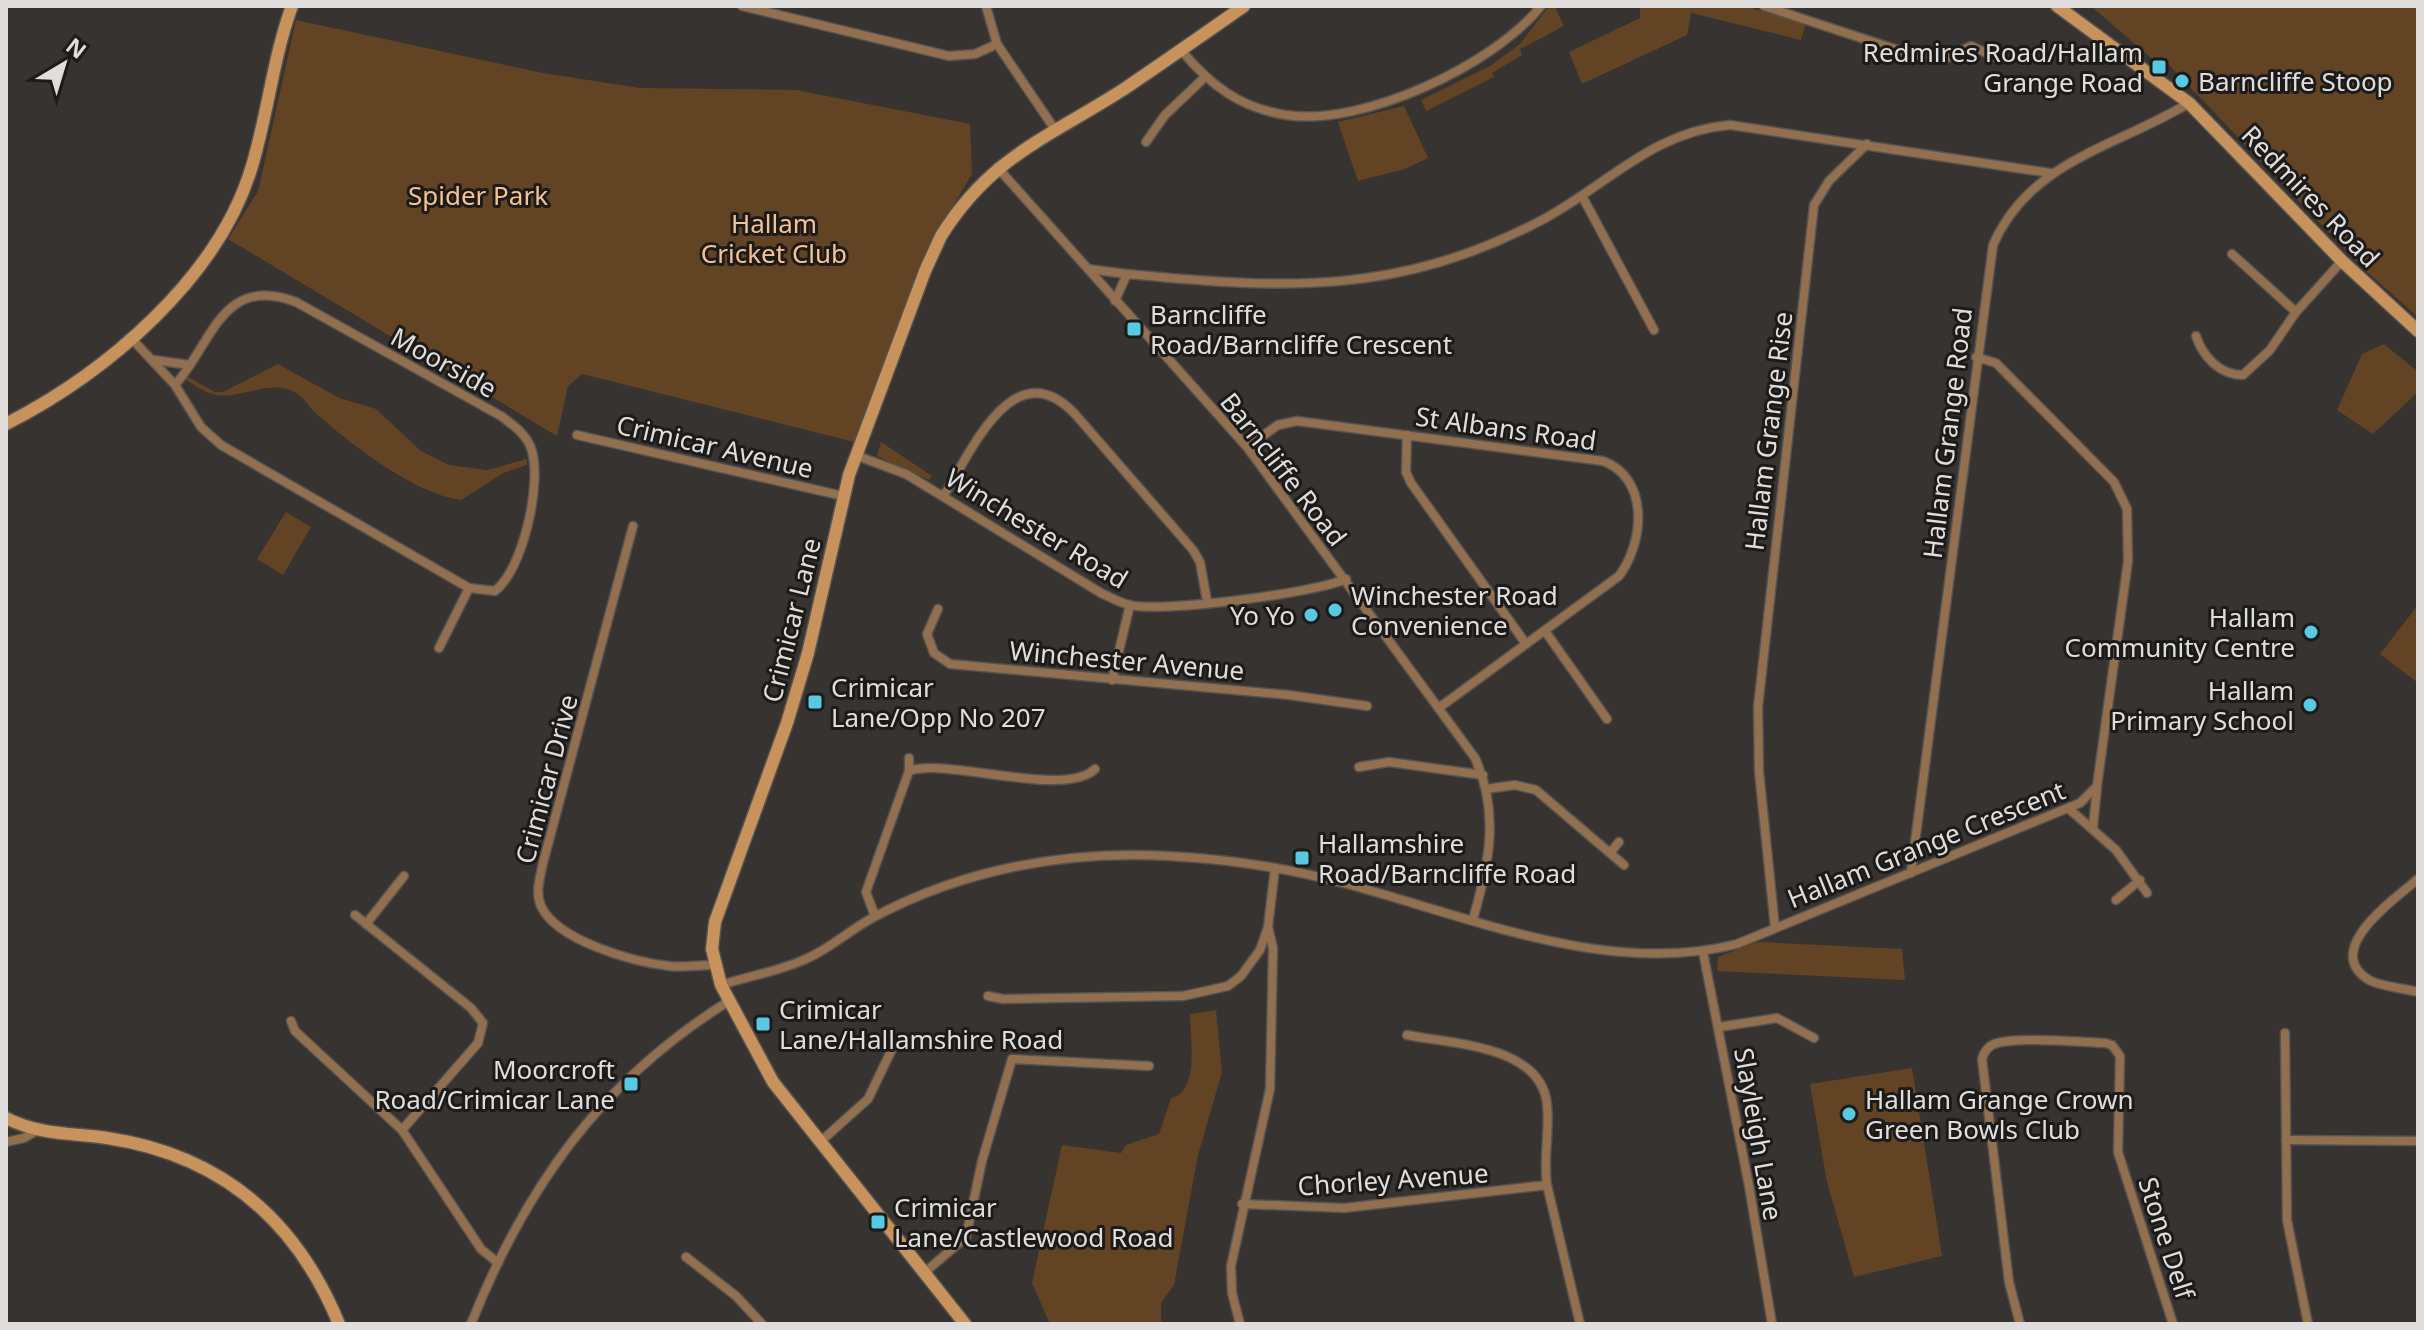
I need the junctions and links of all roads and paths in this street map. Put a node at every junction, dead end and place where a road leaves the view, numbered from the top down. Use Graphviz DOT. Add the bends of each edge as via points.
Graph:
graph roads {
  1 [pos="292,6"];
  2 [pos="742,6"];
  3 [pos="986,6"];
  4 [pos="1244,6"];
  5 [pos="1541,6"];
  6 [pos="1764,6"];
  7 [pos="2057,6"];
  8 [pos="997,44"];
  9 [pos="1181,50"];
  10 [pos="1997,58"];
  11 [pos="1204,78"];
  12 [pos="2189,103"];
  13 [pos="1056,131"];
  14 [pos="1146,142"];
  15 [pos="1867,144"];
  16 [pos="997,167"];
  17 [pos="2050,173"];
  18 [pos="1582,196"];
  19 [pos="2232,254"];
  20 [pos="2342,261"];
  21 [pos="1087,269"];
  22 [pos="1127,274"];
  23 [pos="1115,301"];
  24 [pos="2296,312"];
  25 [pos="1654,330"];
  26 [pos="2418,331"];
  27 [pos="2196,336"];
  28 [pos="132,339"];
  29 [pos="1976,357"];
  30 [pos="153,360"];
  31 [pos="190,365"];
  32 [pos="175,385"];
  33 [pos="6,424"];
  34 [pos="577,435"];
  35 [pos="1407,435"];
  36 [pos="1247,447"];
  37 [pos="855,455"];
  38 [pos="944,495"];
  39 [pos="843,496"];
  40 [pos="633,526"];
  41 [pos="1346,579"];
  42 [pos="469,588"];
  43 [pos="1207,601"];
  44 [pos="1130,605"];
  45 [pos="938,609"];
  46 [pos="1545,631"];
  47 [pos="1526,644"];
  48 [pos="439,648"];
  49 [pos="1112,680"];
  50 [pos="1367,706"];
  51 [pos="1440,707"];
  52 [pos="1607,719"];
  53 [pos="909,758"];
  54 [pos="1359,767"];
  55 [pos="1095,769"];
  56 [pos="909,771"];
  57 [pos="1483,775"];
  58 [pos="2097,786"];
  59 [pos="1486,789"];
  60 [pos="2068,808"];
  61 [pos="2093,827"];
  62 [pos="1619,842"];
  63 [pos="1610,853"];
  64 [pos="1624,865"];
  65 [pos="1275,868"];
  66 [pos="1911,873"];
  67 [pos="404,876"];
  68 [pos="2418,879"];
  69 [pos="2140,880"];
  70 [pos="2147,893"];
  71 [pos="2116,900"];
  72 [pos="355,915"];
  73 [pos="875,916"];
  74 [pos="1473,919"];
  75 [pos="366,924"];
  76 [pos="1268,927"];
  77 [pos="1775,928"];
  78 [pos="1260,950"];
  79 [pos="1703,952"];
  80 [pos="1272,961"];
  81 [pos="713,965"];
  82 [pos="721,985"];
  83 [pos="2418,992"];
  84 [pos="988,996"];
  85 [pos="729,1001"];
  86 [pos="291,1021"];
  87 [pos="1719,1027"];
  88 [pos="2285,1033"];
  89 [pos="1407,1035"];
  90 [pos="1814,1038"];
  91 [pos="895,1043"];
  92 [pos="1149,1066"];
  93 [pos="6,1118"];
  94 [pos="402,1130"];
  95 [pos="36,1131"];
  96 [pos="2286,1140"];
  97 [pos="2418,1141"];
  98 [pos="6,1142"];
  99 [pos="819,1143"];
  100 [pos="1547,1185"];
  101 [pos="1242,1204"];
  102 [pos="686,1257"];
  103 [pos="498,1263"];
  104 [pos="924,1273"];
  105 [pos="339,1324"];
  106 [pos="471,1324"];
  107 [pos="762,1324"];
  108 [pos="965,1324"];
  109 [pos="1240,1324"];
  110 [pos="1580,1324"];
  111 [pos="1772,1324"];
  112 [pos="2020,1324"];
  113 [pos="2173,1324"];
  114 [pos="2308,1324"];
  1 -- 28 [label="street" via="242,194 182,286"];
  2 -- 8 [label="street" via="949,56 964,57"];
  3 -- 8 [label="street"];
  4 -- 9 [label="street, Crimicar Lane"];
  5 -- 11 [label="street" via="1511,38 1481,58 1363,108 1285,115 1232,98"];
  6 -- 10 [label="street" via="1913,55 1947,58 1971,46"];
  7 -- 12 [label="street, Redmires Road"];
  8 -- 13 [label="street"];
  9 -- 11 [label="street"];
  9 -- 13 [label="street, Crimicar Lane"];
  11 -- 14 [label="street" via="1165,115"];
  12 -- 17 [label="street, Hallam Grange Road"];
  12 -- 20 [label="street, Redmires Road"];
  13 -- 16 [label="street, Crimicar Lane"];
  15 -- 17 [label="street"];
  15 -- 18 [label="street" via="1730,125 1709,127 1644,151"];
  15 -- 77 [label="street, Hallam Grange Rise" via="1829,181 1814,205 1758,707"];
  16 -- 21 [label="street, Barncliffe Road"];
  16 -- 37 [label="street, Crimicar Lane" via="960,205 941,236"];
  17 -- 29 [label="street, Hallam Grange Road" via="2022,199 1993,245"];
  18 -- 22 [label="street" via="1475,251 1367,280 1272,286"];
  18 -- 25 [label="street"];
  19 -- 24 [label="street"];
  20 -- 24 [label="street"];
  20 -- 26 [label="street, Redmires Road"];
  21 -- 22 [label="street"];
  21 -- 23 [label="street, Barncliffe Road"];
  22 -- 23 [label="street"];
  23 -- 36 [label="street, Barncliffe Road"];
  24 -- 27 [label="street" via="2270,350 2243,375 2223,370 2206,357"];
  28 -- 30 [label="street"];
  28 -- 33 [label="street" via="70,390"];
  29 -- 58 [label="street, Hallam Grange Crescent" via="1996,363 2114,482 2127,509 2128,561"];
  29 -- 66 [label="street, Hallam Grange Road"];
  30 -- 31 [label="street"];
  30 -- 32 [label="street"];
  31 -- 32 [label="street, Moorside"];
  31 -- 42 [label="street, Moorside" via="228,308 265,293 296,302 514,426 533,459 529,515 503,585 485,593"];
  32 -- 42 [label="street" via="190,414 221,445"];
  34 -- 39 [label="street, Crimicar Avenue"];
  35 -- 36 [label="street, St Albans Road" via="1286,422"];
  35 -- 46 [label="street, St Albans Road" via="1603,461 1631,481 1637,520 1625,568"];
  35 -- 47 [label="street" via="1406,472 1411,483"];
  36 -- 41 [label="street, Barncliffe Road"];
  37 -- 38 [label="street, Winchester Road"];
  37 -- 39 [label="street, Crimicar Lane"];
  38 -- 43 [label="street" via="1008,401 1027,394 1058,400 1193,550"];
  38 -- 44 [label="street, Winchester Road" via="1101,593"];
  39 -- 81 [label="street, Crimicar Lane" via="787,723 715,922"];
  40 -- 81 [label="street, Crimicar Drive" via="538,895 550,920 584,940 647,963"];
  41 -- 43 [label="street, Winchester Road" via="1319,589"];
  41 -- 51 [label="street, Barncliffe Road"];
  42 -- 48 [label="street"];
  43 -- 44 [label="street, Winchester Road"];
  44 -- 49 [label="street"];
  45 -- 49 [label="street, Winchester Avenue" via="927,634 934,653 950,664"];
  46 -- 47 [label="street, St Albans Road"];
  46 -- 52 [label="street"];
  47 -- 51 [label="street, St Albans Road"];
  49 -- 50 [label="street, Winchester Avenue"];
  51 -- 57 [label="street, Barncliffe Road"];
  53 -- 56 [label="street"];
  54 -- 57 [label="street" via="1389,762"];
  55 -- 56 [label="street" via="1087,775 1039,779"];
  56 -- 73 [label="street" via="866,892"];
  57 -- 59 [label="street, Barncliffe Road"];
  58 -- 60 [label="street, Hallam Grange Crescent"];
  58 -- 61 [label="street"];
  59 -- 63 [label="street" via="1515,785 1536,790"];
  59 -- 74 [label="street, Barncliffe Road" via="1490,852"];
  60 -- 61 [label="street"];
  60 -- 66 [label="street, Hallam Grange Crescent"];
  61 -- 69 [label="street"];
  62 -- 63 [label="street"];
  63 -- 64 [label="street"];
  65 -- 73 [label="street, Hallam Grange Crescent" via="1166,856 1063,859 963,880"];
  65 -- 74 [label="street, Hallam Grange Crescent"];
  65 -- 76 [label="street"];
  66 -- 77 [label="street, Hallam Grange Crescent"];
  67 -- 75 [label="street"];
  68 -- 83 [label="street" via="2358,933 2353,948 2357,967 2371,981"];
  69 -- 70 [label="street"];
  69 -- 71 [label="street"];
  72 -- 75 [label="street"];
  73 -- 82 [label="street, Hallam Grange Crescent" via="807,959"];
  74 -- 79 [label="street, Hallam Grange Crescent" via="1555,941 1652,953"];
  75 -- 94 [label="street" via="483,1023 478,1043"];
  76 -- 78 [label="street"];
  76 -- 80 [label="street"];
  77 -- 79 [label="street, Hallam Grange Crescent"];
  78 -- 80 [label="street"];
  78 -- 84 [label="street" via="1241,976 1213,992"];
  79 -- 87 [label="street, Slayleigh Lane"];
  80 -- 101 [label="street" via="1270,1089"];
  81 -- 82 [label="street, Crimicar Lane"];
  82 -- 85 [label="street, Crimicar Lane"];
  85 -- 99 [label="street, Crimicar Lane" via="773,1082"];
  85 -- 103 [label="street" via="661,1047 613,1090 549,1174"];
  86 -- 94 [label="street" via="295,1031"];
  87 -- 90 [label="street" via="1777,1018"];
  87 -- 111 [label="street, Slayleigh Lane"];
  88 -- 96 [label="street"];
  89 -- 100 [label="street" via="1501,1054 1533,1075 1547,1105"];
  91 -- 99 [label="street" via="868,1099"];
  92 -- 104 [label="street" via="1012,1059 966,1237"];
  93 -- 95 [label="street"];
  94 -- 103 [label="street" via="481,1249"];
  95 -- 98 [label="street"];
  95 -- 105 [label="street" via="160,1148 211,1168 307,1260"];
  96 -- 97 [label="street"];
  96 -- 114 [label="street" via="2287,1220"];
  99 -- 104 [label="street, Crimicar Lane"];
  100 -- 101 [label="street, Chorley Avenue" via="1344,1208"];
  100 -- 110 [label="street"];
  101 -- 109 [label="street" via="1231,1266"];
  102 -- 107 [label="street"];
  103 -- 106 [label="street"];
  104 -- 108 [label="street, Crimicar Lane"];
  112 -- 113 [label="street, Stone Delf" via="2009,1282 1982,1059 1997,1043 2043,1042 2105,1043 2120,1056 2118,1152"];
}
